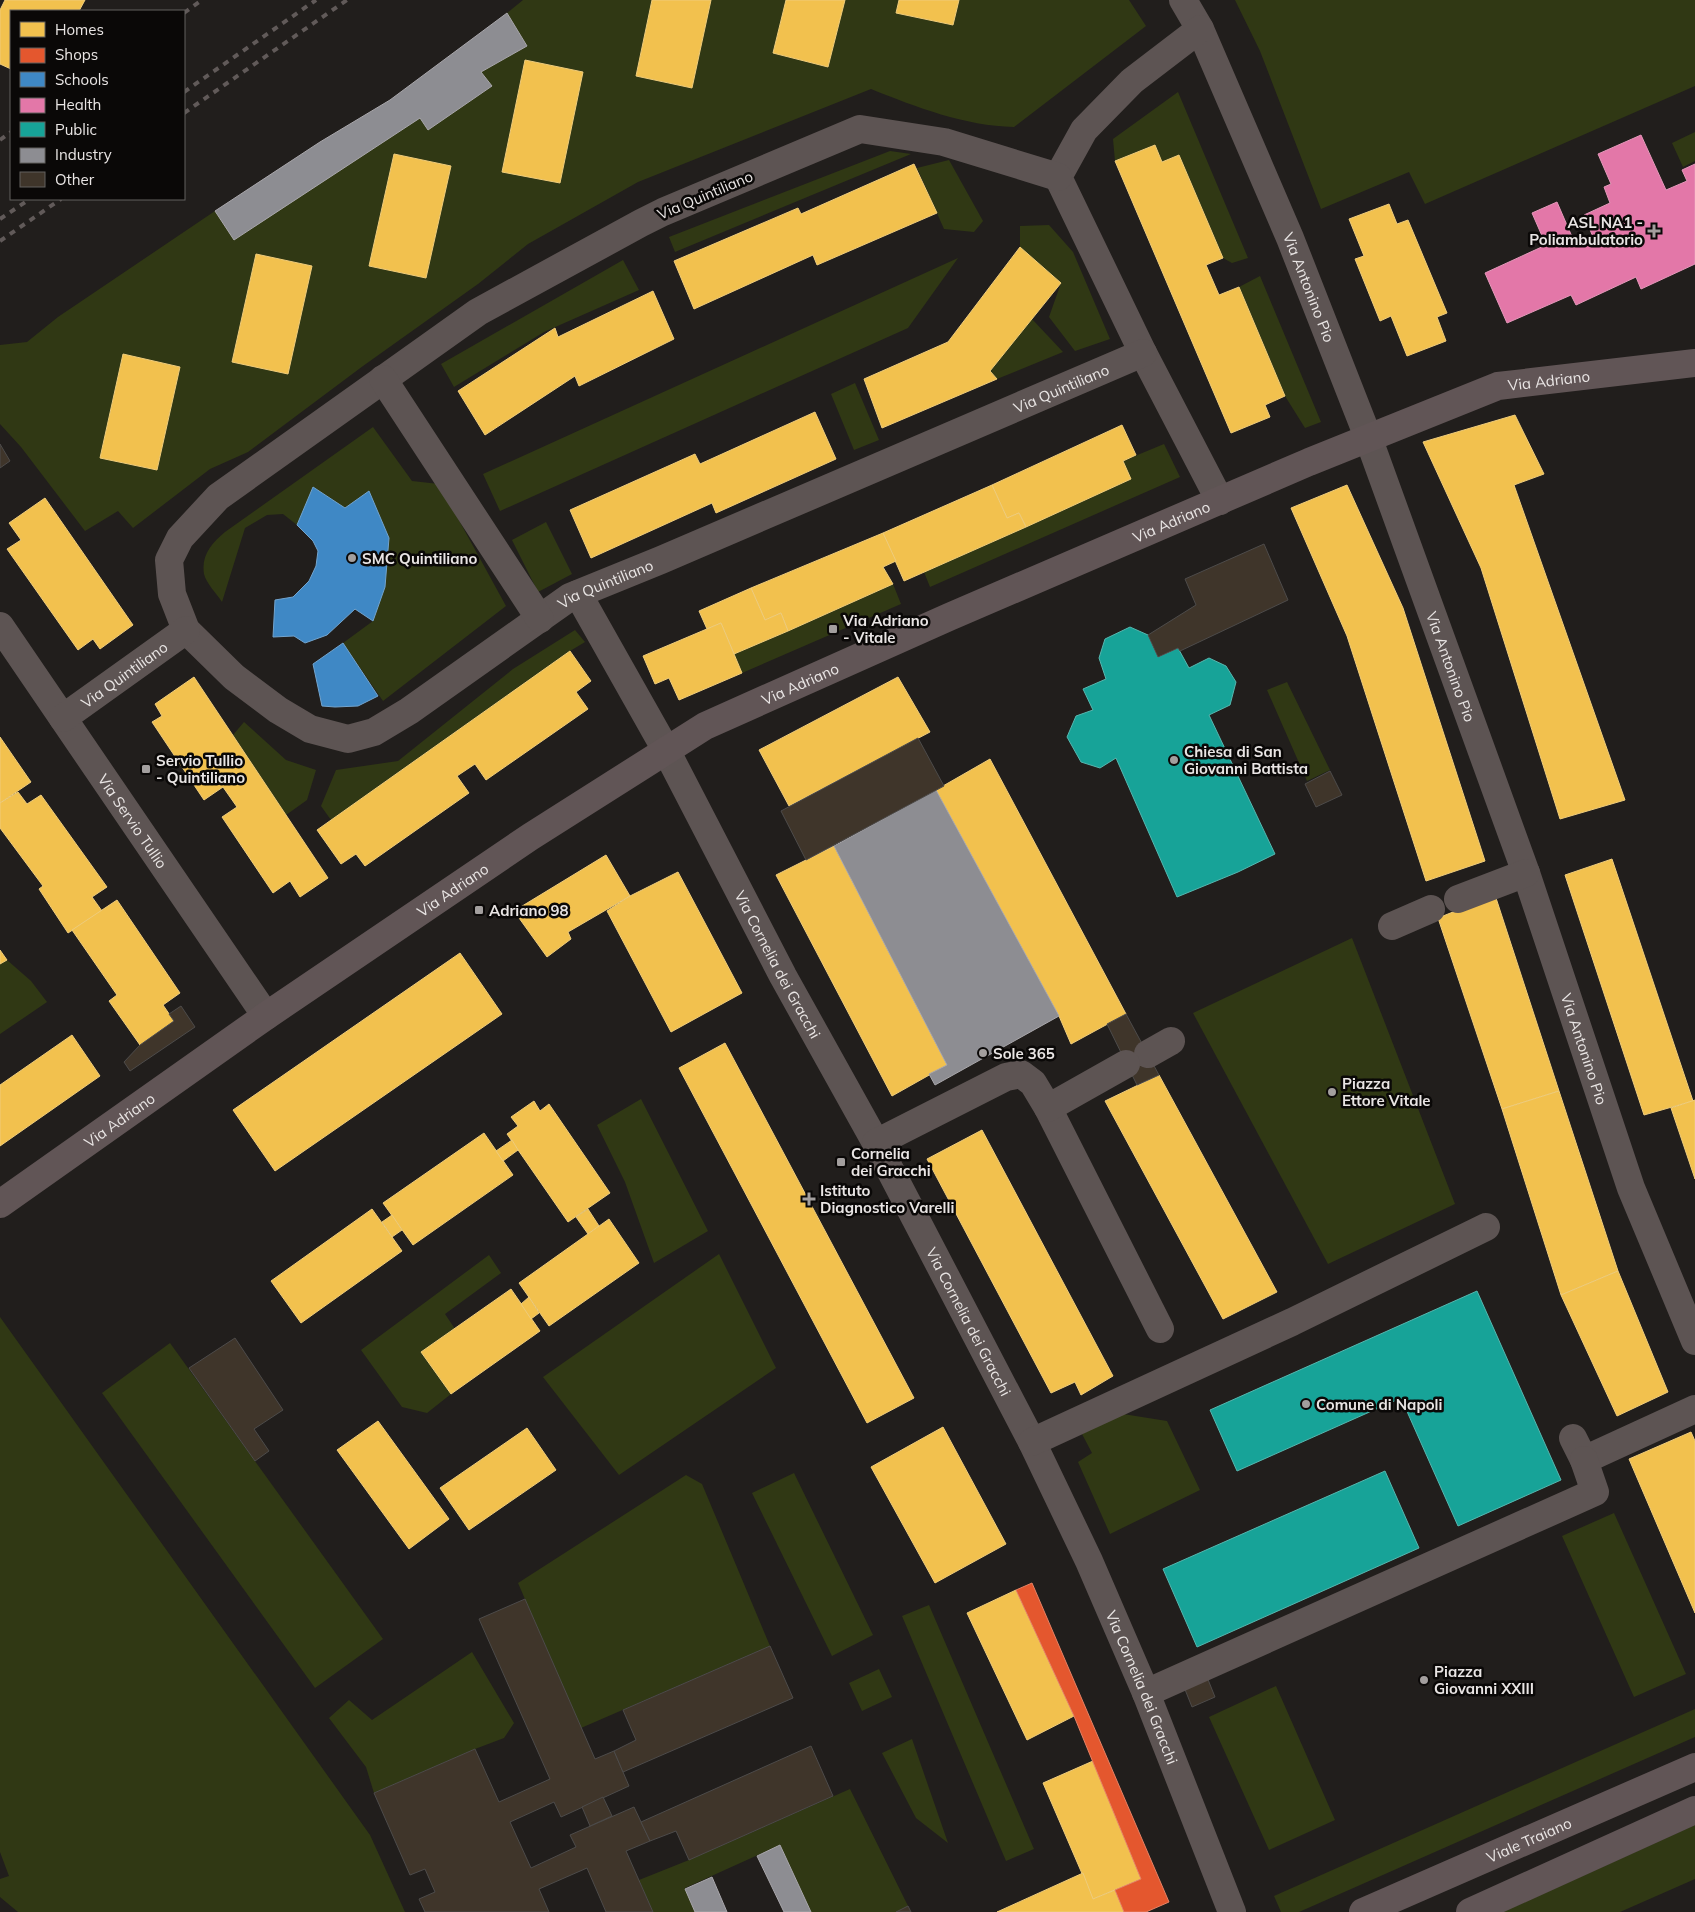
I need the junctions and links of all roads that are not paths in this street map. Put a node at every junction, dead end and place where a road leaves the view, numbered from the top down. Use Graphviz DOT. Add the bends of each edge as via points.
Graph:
graph roads {
  1 [pos="1183,0"];
  2 [pos="1200,29"];
  3 [pos="1058,177"];
  4 [pos="1143,353"];
  5 [pos="1695,363"];
  6 [pos="383,379"];
  7 [pos="1368,437"];
  8 [pos="1220,500"];
  9 [pos="578,594"];
  10 [pos="540,619"];
  11 [pos="0,626"];
  12 [pos="186,630"];
  13 [pos="63,718"];
  14 [pos="666,750"];
  15 [pos="1526,873"];
  16 [pos="1458,899"];
  17 [pos="1431,909"];
  18 [pos="1392,926"];
  19 [pos="266,1016"];
  20 [pos="1171,1041"];
  21 [pos="1048,1108"];
  22 [pos="876,1143"];
  23 [pos="0,1204"];
  24 [pos="1486,1227"];
  25 [pos="1160,1329"];
  26 [pos="1695,1341"];
  27 [pos="1695,1409"];
  28 [pos="1032,1442"];
  29 [pos="1146,1694"];
  30 [pos="1695,1767"];
  31 [pos="1695,1810"];
  32 [pos="1232,1912"];
  33 [pos="1363,1912"];
  34 [pos="1470,1912"];
  1 -- 2 [label="street, Via Antonino Pio"];
  2 -- 3 [label="street" via="1132,81 1084,130"];
  2 -- 7 [label="street, Via Antonino Pio" via="1290,238"];
  3 -- 4 [label="street"];
  3 -- 6 [label="street, Via Quintiliano" via="944,142 860,129 641,223 478,312"];
  4 -- 8 [label="street"];
  4 -- 9 [label="street, Via Quintiliano"];
  5 -- 7 [label="street, Via Adriano" via="1498,386"];
  6 -- 10 [label="street"];
  6 -- 12 [label="street, Via Quintiliano" via="218,497 180,538 169,560 172,594"];
  7 -- 8 [label="street, Via Adriano"];
  7 -- 15 [label="street, Via Antonino Pio"];
  8 -- 14 [label="street, Via Adriano" via="705,726"];
  9 -- 10 [label="street, Via Quintiliano" via="570,596"];
  9 -- 14 [label="street, Via Cornelia dei Gracchi"];
  10 -- 12 [label="street, Via Quintiliano" via="409,711 374,732 348,739 310,729 278,710 234,677"];
  11 -- 13 [label="street, Via Servio Tullio"];
  12 -- 13 [label="street, Via Quintiliano"];
  13 -- 19 [label="street, Via Servio Tullio"];
  14 -- 19 [label="street, Via Adriano" via="530,837"];
  14 -- 22 [label="street, Via Cornelia dei Gracchi" via="783,976"];
  15 -- 16 [label="street"];
  15 -- 26 [label="street, Via Antonino Pio" via="1630,1188"];
  17 -- 18 [label="street"];
  19 -- 23 [label="street, Via Adriano"];
  20 -- 21 [label="street"];
  21 -- 22 [label="street" via="1033,1083 1021,1074 1006,1077"];
  21 -- 25 [label="street"];
  22 -- 28 [label="street, Via Cornelia dei Gracchi"];
  24 -- 28 [label="street" via="1292,1322"];
  27 -- 29 [label="street" via="1579,1449 1595,1492"];
  28 -- 29 [label="street, Via Cornelia dei Gracchi" via="1089,1561"];
  29 -- 32 [label="street, Via Cornelia dei Gracchi"];
  30 -- 33 [label="street, Viale Traiano"];
  31 -- 34 [label="street"];
}
